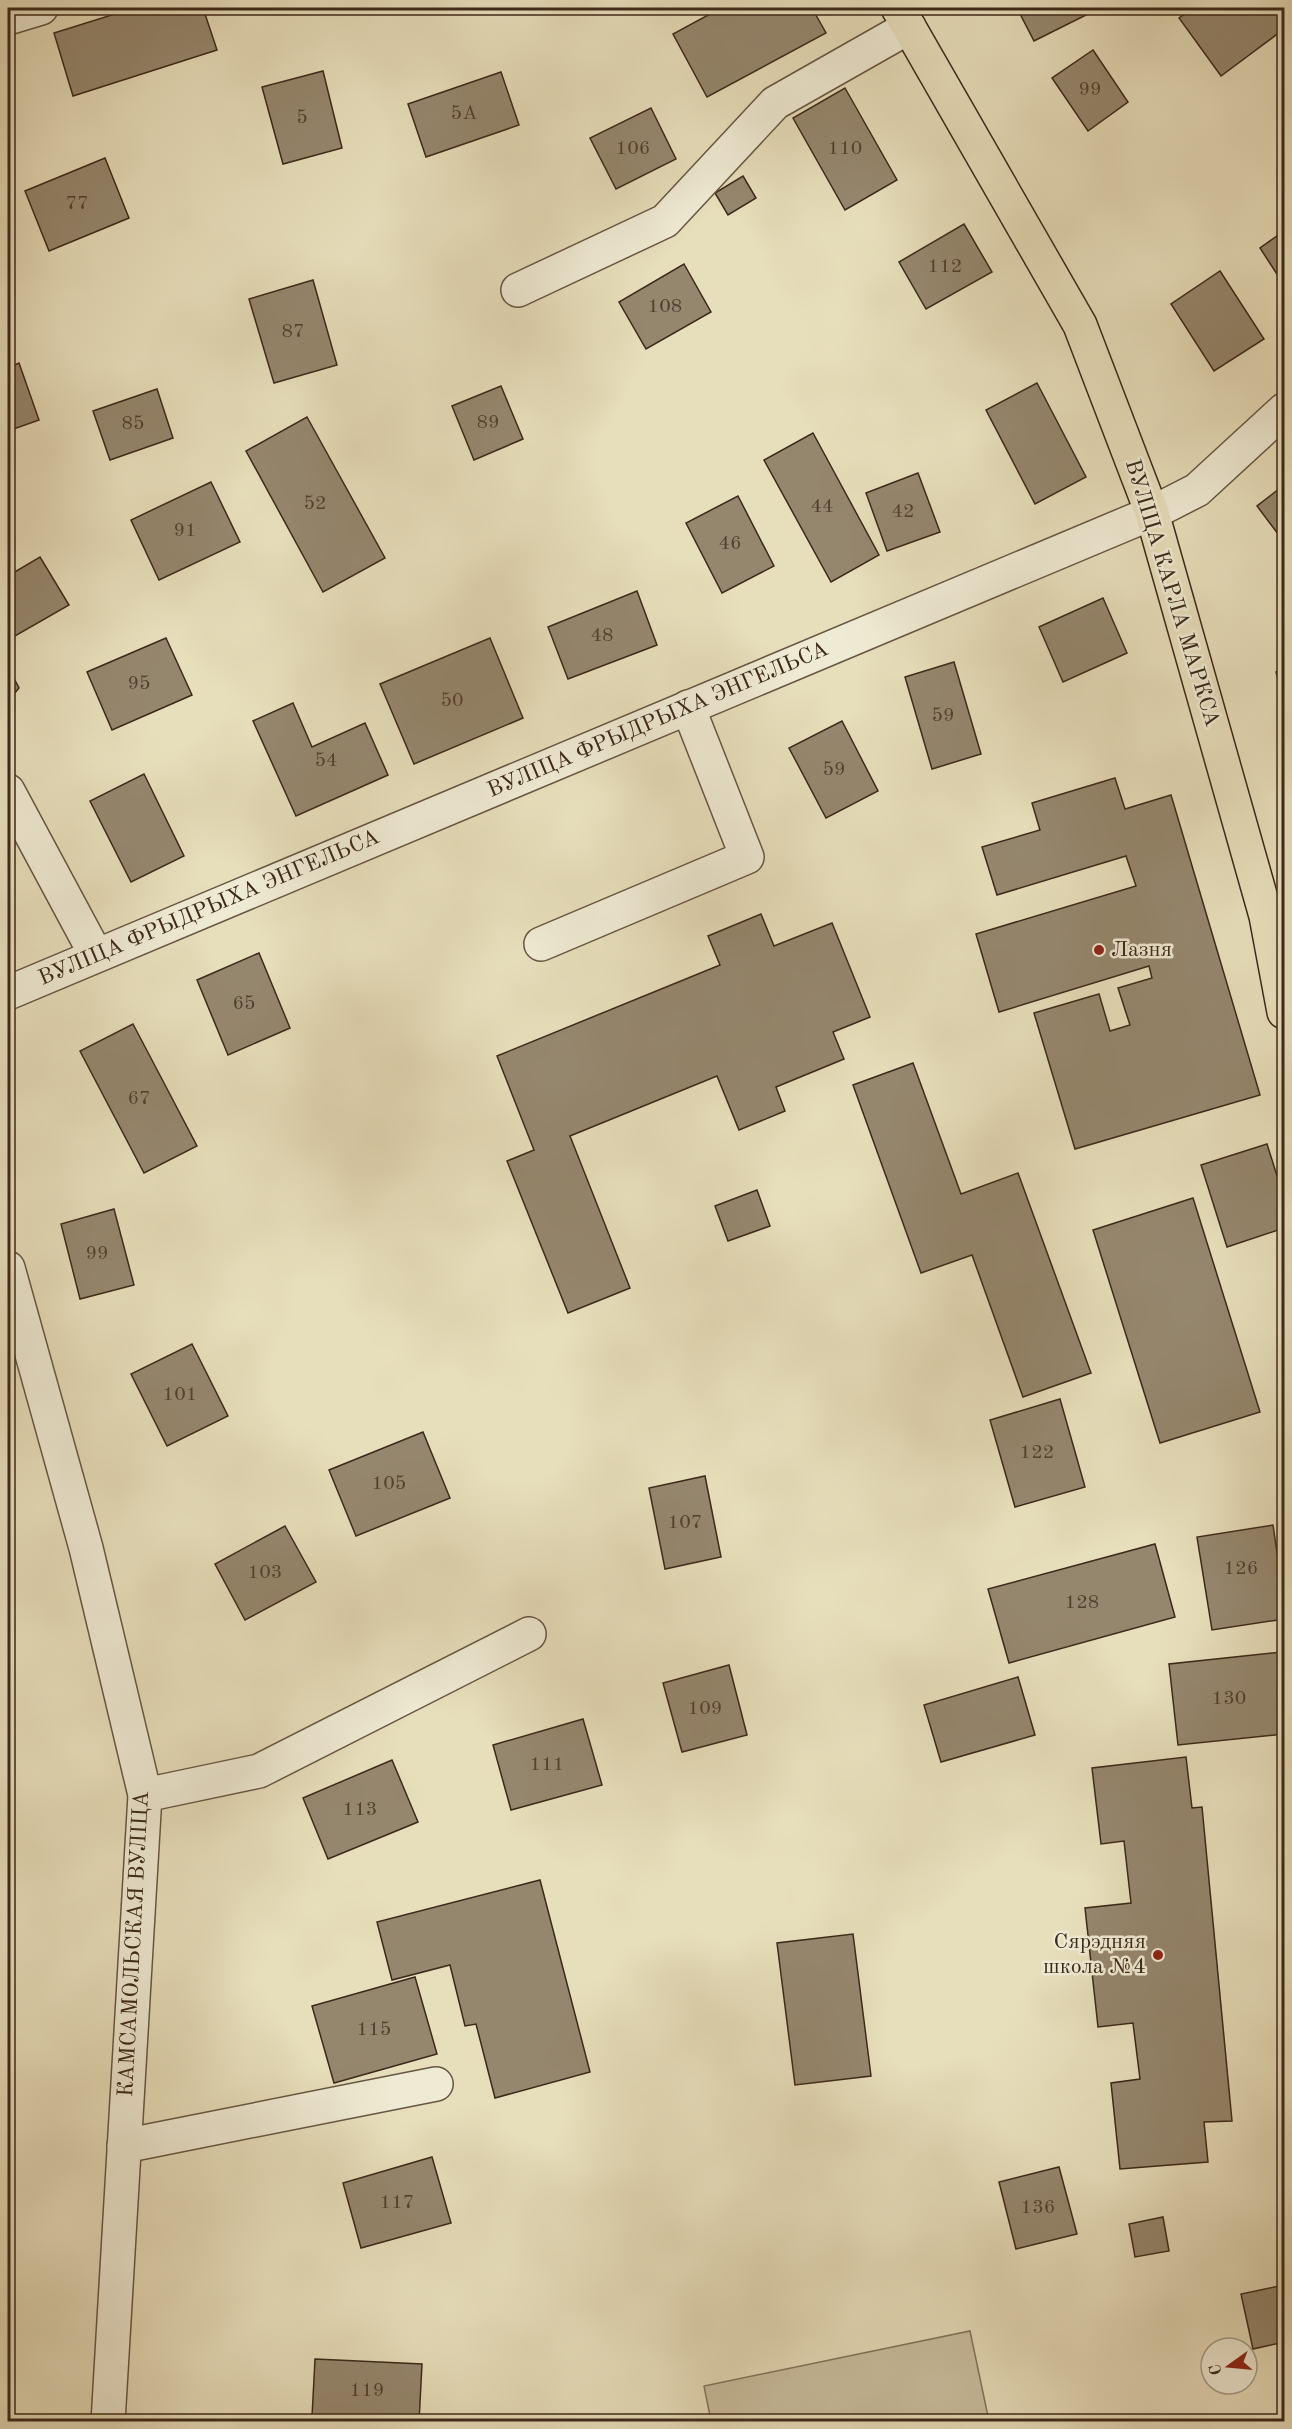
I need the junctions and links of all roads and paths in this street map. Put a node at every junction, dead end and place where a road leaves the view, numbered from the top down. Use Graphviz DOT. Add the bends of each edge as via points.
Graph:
graph roads {
  1 [pos="41,8"];
  2 [pos="903,17"];
  3 [pos="8,18"];
  4 [pos="518,290"];
  5 [pos="1284,410"];
  6 [pos="1152,513"];
  7 [pos="688,707"];
  8 [pos="8,791"];
  9 [pos="541,944"];
  10 [pos="96,955"];
  11 [pos="8,993"];
  12 [pos="1284,1012"];
  13 [pos="8,1268"];
  14 [pos="529,1634"];
  15 [pos="145,1795"];
  16 [pos="436,2084"];
  17 [pos="124,2146"];
  18 [pos="108,2421"];
  1 -- 3 [label="street"];
  2 -- 4 [label="street" via="775,103 665,221"];
  2 -- 6 [label="main road, ВУЛІЦА КАРЛА МАРКСА" via="1080,325"];
  5 -- 6 [label="street, ВУЛІЦА ФРЫДРЫХА ЭНГЕЛЬСА" via="1197,490"];
  6 -- 7 [label="street, ВУЛІЦА ФРЫДРЫХА ЭНГЕЛЬСА"];
  6 -- 12 [label="main road, ВУЛІЦА КАРЛА МАРКСА" via="1266,916"];
  7 -- 9 [label="street" via="747,857"];
  7 -- 10 [label="street, ВУЛІЦА ФРЫДРЫХА ЭНГЕЛЬСА"];
  8 -- 10 [label="street"];
  10 -- 11 [label="street, ВУЛІЦА ФРЫДРЫХА ЭНГЕЛЬСА"];
  13 -- 15 [label="street, КАМСАМОЛЬСКАЯ ВУЛІЦА" via="86,1548"];
  14 -- 15 [label="street" via="260,1772"];
  15 -- 17 [label="street, КАМСАМОЛЬСКАЯ ВУЛІЦА"];
  16 -- 17 [label="street"];
  17 -- 18 [label="street, КАМСАМОЛЬСКАЯ ВУЛІЦА"];
}
